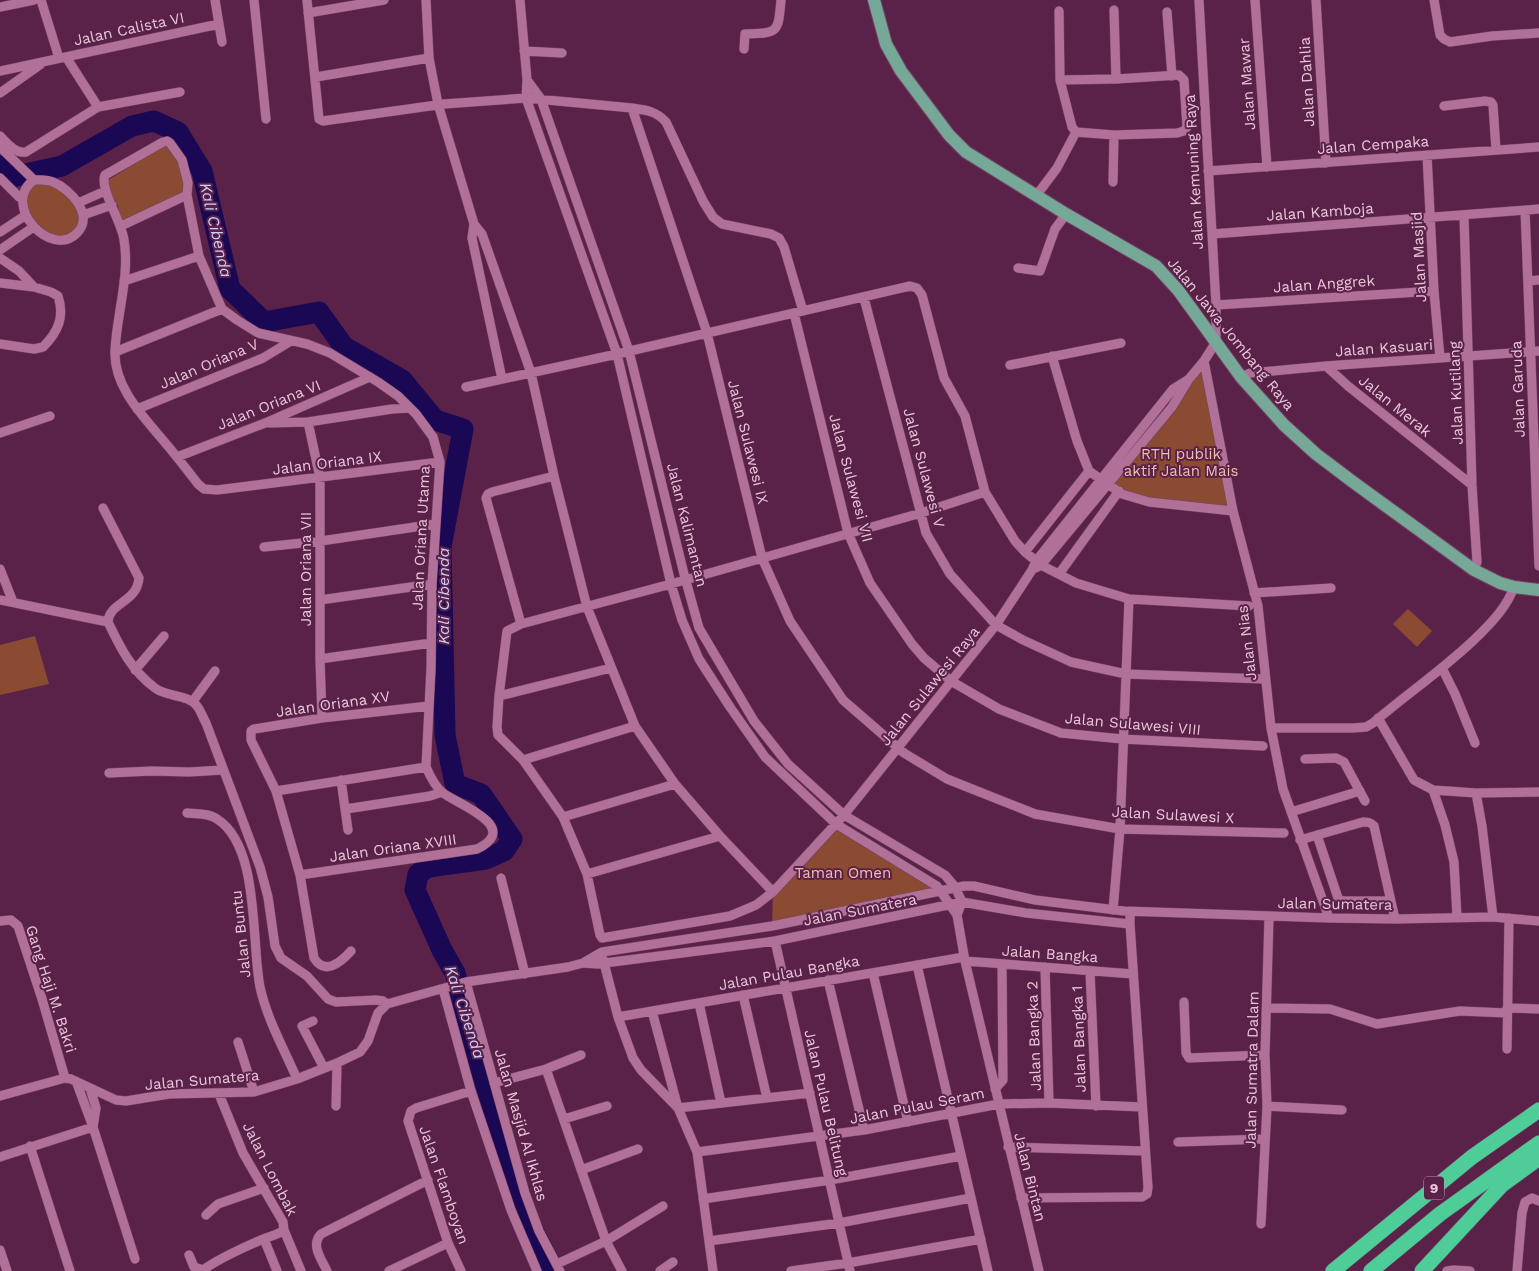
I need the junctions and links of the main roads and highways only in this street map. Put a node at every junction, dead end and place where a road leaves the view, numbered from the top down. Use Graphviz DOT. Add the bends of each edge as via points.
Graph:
graph roads {
  1 [pos="874,0"];
  2 [pos="1539,590"];
  3 [pos="1539,1110"];
  4 [pos="1539,1143"];
  5 [pos="1539,1158"];
  6 [pos="1436,1254"];
  7 [pos="1333,1271"];
  8 [pos="1371,1271"];
  9 [pos="1417,1271"];
  10 [pos="1422,1271"];
  1 -- 2 [label="main road, Jalan Jawa Jombang Raya" via="886,44 901,71 966,152 1156,266 1178,290 1241,377 1284,425 1316,454 1474,570 1500,583"];
  3 -- 7 [label="highway, 9" via="1472,1157"];
  4 -- 8 [label="highway, 9" via="1440,1214"];
  5 -- 6 [label="highway" via="1502,1186"];
  6 -- 9 [label="highway"];
  6 -- 10 [label="highway"];
}
